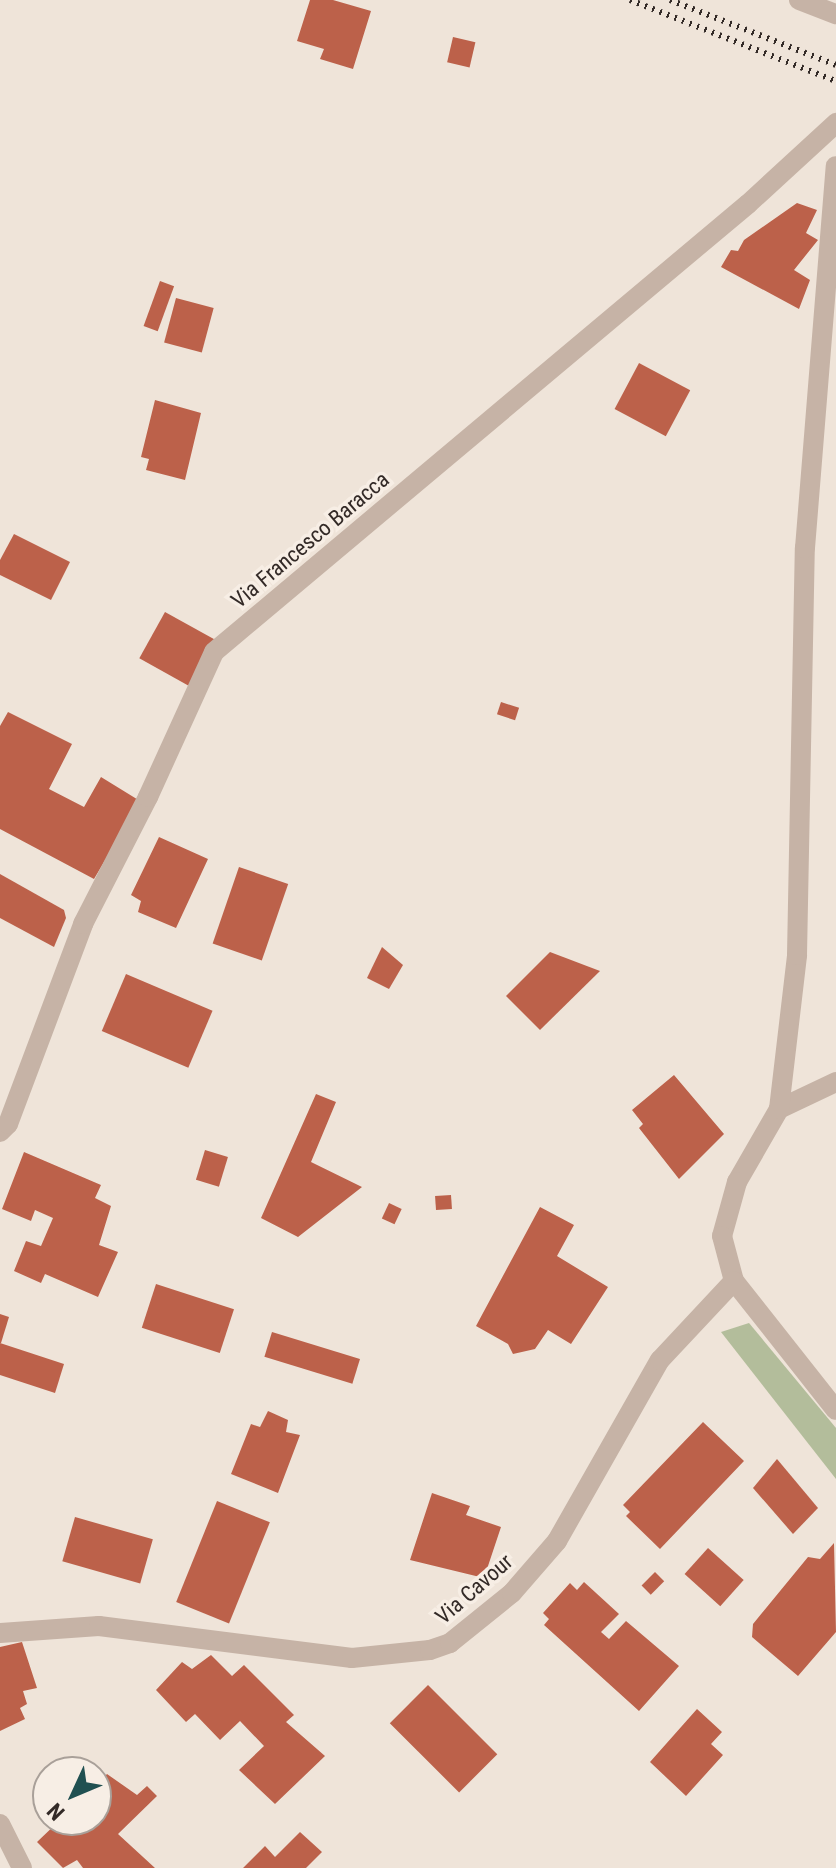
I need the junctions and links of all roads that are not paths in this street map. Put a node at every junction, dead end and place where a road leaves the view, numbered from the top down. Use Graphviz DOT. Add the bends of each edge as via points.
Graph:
graph roads {
  1 [pos="799,0"];
  2 [pos="836,14"];
  3 [pos="836,123"];
  4 [pos="836,166"];
  5 [pos="836,1082"];
  6 [pos="779,1109"];
  7 [pos="0,1132"];
  8 [pos="734,1281"];
  9 [pos="836,1410"];
  10 [pos="0,1633"];
  11 [pos="0,1824"];
  12 [pos="22,1868"];
  1 -- 2 [label="street"];
  3 -- 7 [label="street, Via Francesco Baracca" via="748,204 214,652 83,924 8,1124"];
  4 -- 6 [label="street" via="805,548 797,955"];
  5 -- 6 [label="street"];
  6 -- 8 [label="street" via="756,1142 725,1214 725,1258"];
  8 -- 9 [label="street"];
  8 -- 10 [label="street, Via Cavour" via="660,1360 557,1541 512,1593 450,1643 352,1658 99,1626"];
  11 -- 12 [label="street"];
}
